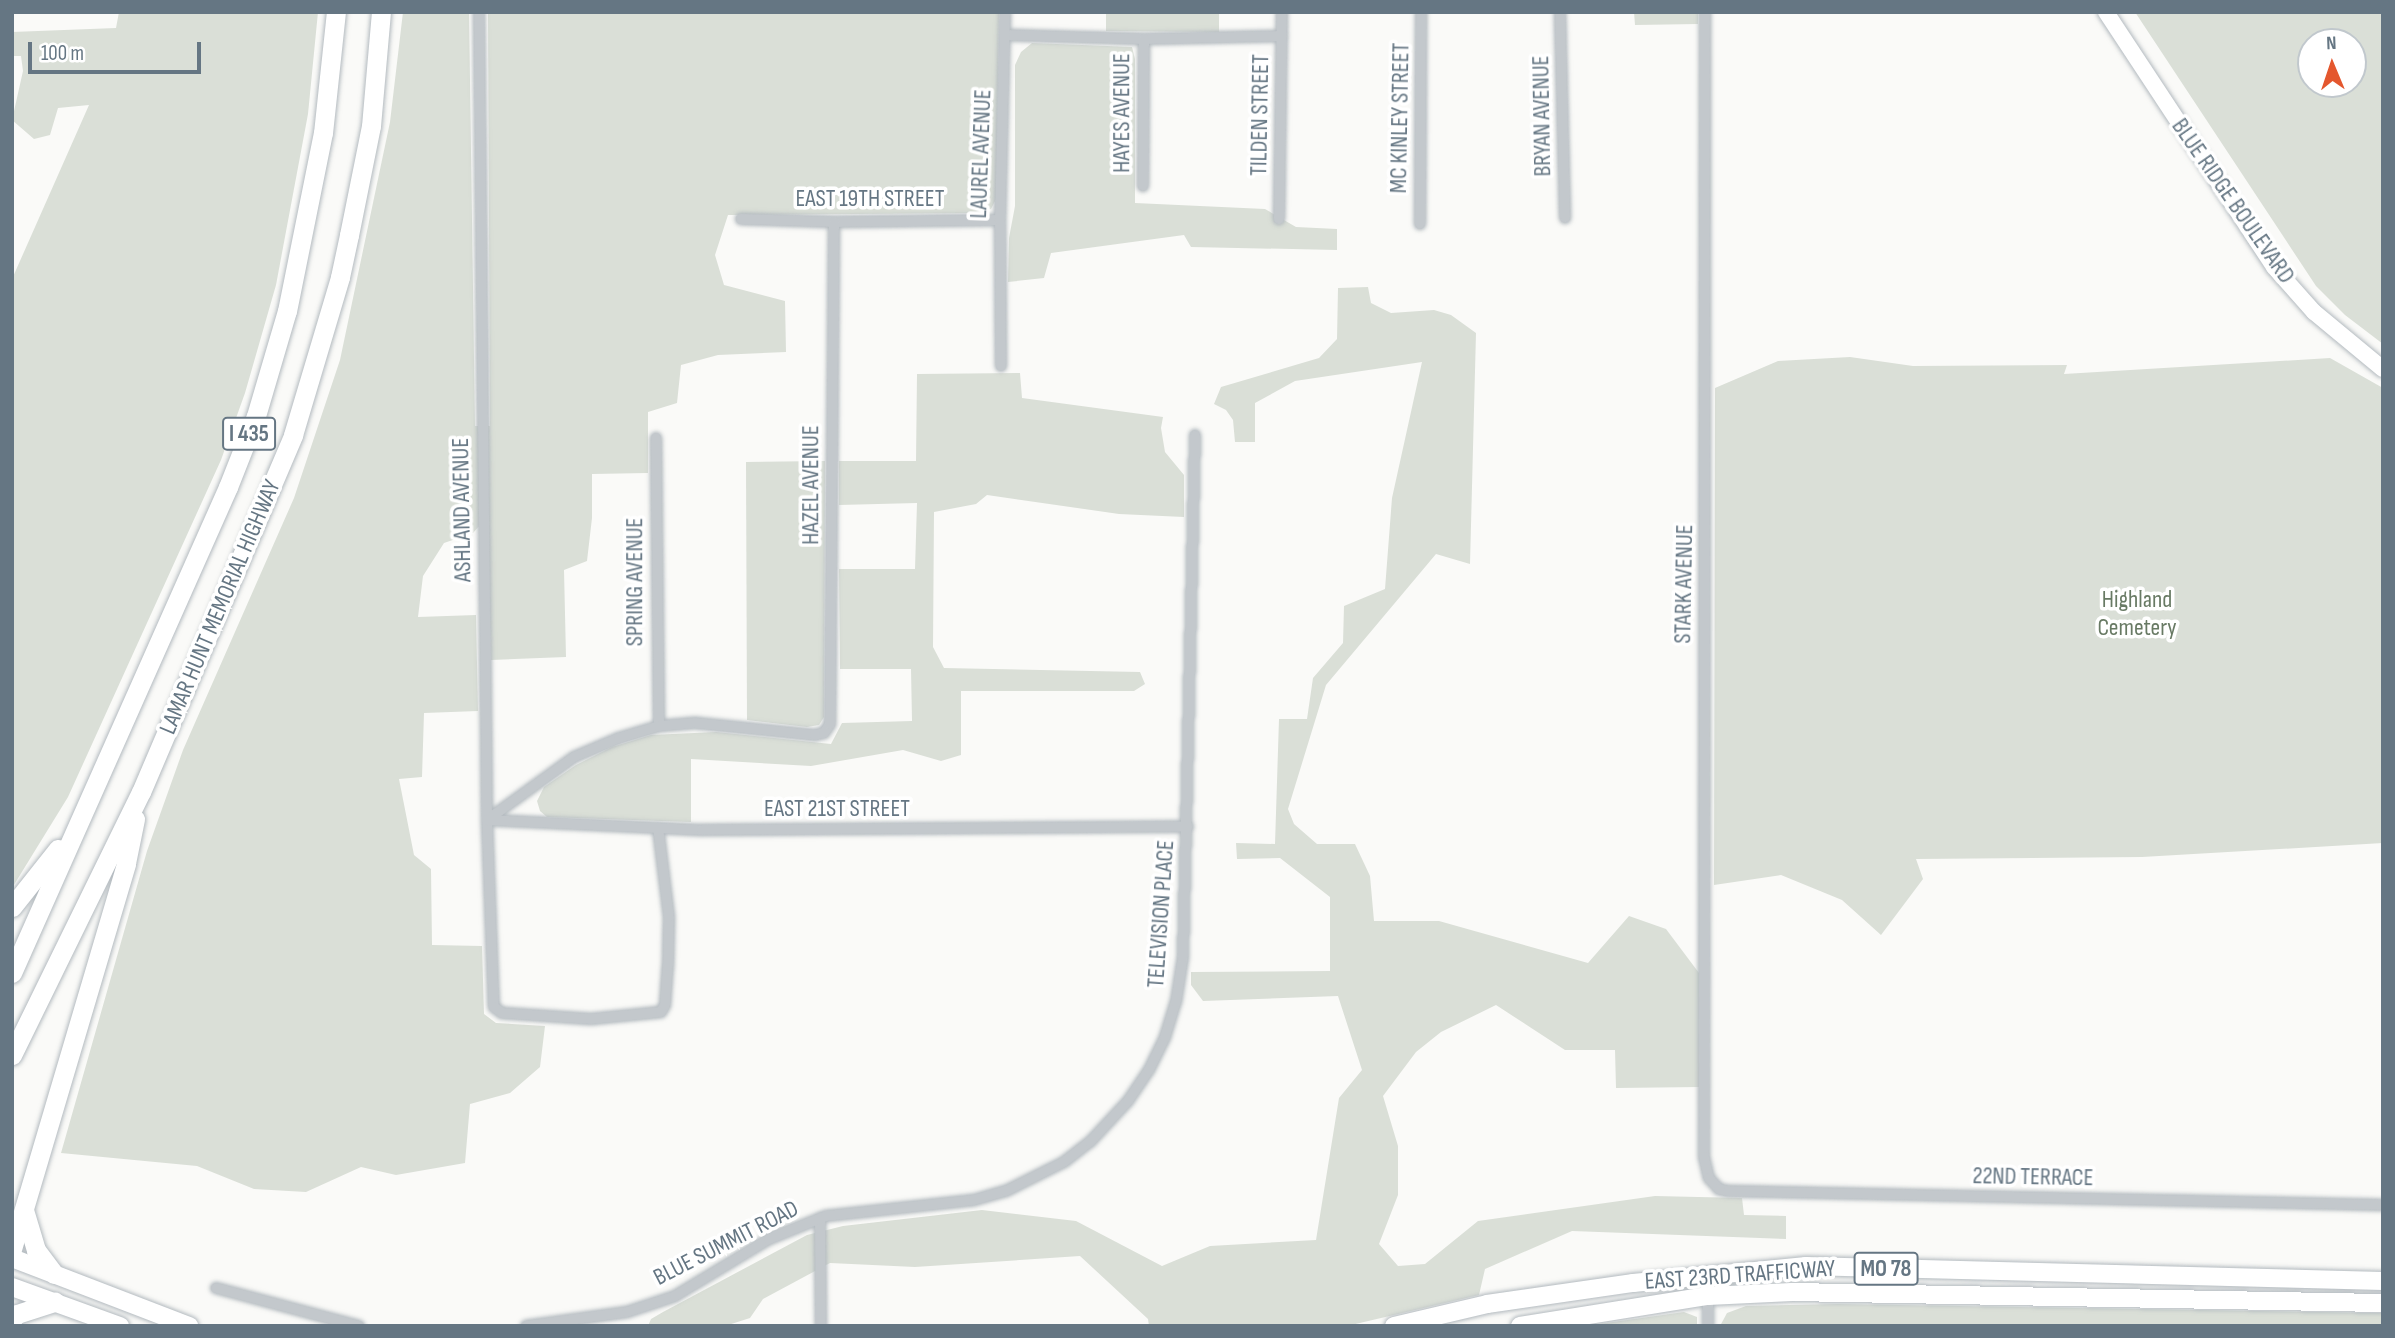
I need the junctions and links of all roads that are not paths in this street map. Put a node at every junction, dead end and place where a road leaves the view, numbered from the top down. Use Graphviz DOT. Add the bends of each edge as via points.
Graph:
graph roads {
  1 [pos="336,12"];
  2 [pos="381,12"];
  3 [pos="479,12"];
  4 [pos="1005,12"];
  5 [pos="1282,12"];
  6 [pos="1421,12"];
  7 [pos="1560,12"];
  8 [pos="1705,12"];
  9 [pos="2106,12"];
  10 [pos="1005,34"];
  11 [pos="1282,36"];
  12 [pos="1144,39"];
  13 [pos="1143,186"];
  14 [pos="1565,218"];
  15 [pos="740,219"];
  16 [pos="1279,219"];
  17 [pos="1000,220"];
  18 [pos="834,222"];
  19 [pos="1420,224"];
  20 [pos="1001,366"];
  21 [pos="2383,369"];
  22 [pos="1195,435"];
  23 [pos="656,438"];
  24 [pos="659,726"];
  25 [pos="141,792"];
  26 [pos="487,820"];
  27 [pos="1188,827"];
  28 [pos="658,828"];
  29 [pos="74,829"];
  30 [pos="12,907"];
  31 [pos="12,973"];
  32 [pos="12,1055"];
  33 [pos="1704,1157"];
  34 [pos="2383,1205"];
  35 [pos="24,1208"];
  36 [pos="820,1218"];
  37 [pos="12,1249"];
  38 [pos="12,1258"];
  39 [pos="1707,1273"];
  40 [pos="54,1274"];
  41 [pos="2383,1281"];
  42 [pos="12,1287"];
  43 [pos="216,1288"];
  44 [pos="1708,1296"];
  45 [pos="55,1302"];
  46 [pos="2383,1303"];
  47 [pos="627,1312"];
  48 [pos="12,1320"];
  49 [pos="120,1326"];
  50 [pos="189,1326"];
  51 [pos="359,1326"];
  52 [pos="526,1326"];
  53 [pos="630,1326"];
  54 [pos="821,1326"];
  55 [pos="1394,1326"];
  56 [pos="1520,1326"];
  57 [pos="1708,1326"];
  1 -- 29 [label="highway, LAMAR HUNT MEMORIAL HIGHWAY / I 435" via="320,146 287,311 256,416"];
  2 -- 25 [label="highway, LAMAR HUNT MEMORIAL HIGHWAY / I 435" via="371,127 340,277 293,435"];
  3 -- 26 [label="street, ASHLAND AVENUE"];
  4 -- 10 [label="street, LAUREL AVENUE"];
  5 -- 11 [label="street, TILDEN STREET"];
  6 -- 19 [label="street, MC KINLEY STREET"];
  7 -- 14 [label="street, BRYAN AVENUE"];
  8 -- 33 [label="street, STARK AVENUE"];
  9 -- 21 [label="main road, BLUE RIDGE BOULEVARD" via="2274,267 2314,312"];
  10 -- 12 [label="street"];
  10 -- 17 [label="street, LAUREL AVENUE"];
  11 -- 12 [label="street"];
  11 -- 16 [label="street, TILDEN STREET"];
  12 -- 13 [label="street, HAYES AVENUE"];
  15 -- 18 [label="street, EAST 19TH STREET"];
  17 -- 18 [label="street, EAST 19TH STREET"];
  17 -- 20 [label="street, LAUREL AVENUE"];
  18 -- 24 [label="street, HAZEL AVENUE" via="830,724 824,733 811,735 696,723"];
  22 -- 27 [label="street, TELEVISION PLACE"];
  23 -- 24 [label="street, SPRING AVENUE"];
  24 -- 26 [label="street" via="574,757"];
  25 -- 32 [label="highway, LAMAR HUNT MEMORIAL HIGHWAY / I 435"];
  25 -- 35 [label="highway" via="126,863"];
  26 -- 28 [label="street, EAST 21ST STREET"];
  26 -- 28 [label="street, ASHLAND AVENUE" via="494,1007 502,1013 591,1018 661,1012 665,1004 668,917"];
  27 -- 28 [label="street, EAST 21ST STREET"];
  27 -- 36 [label="street, TELEVISION PLACE" via="1183,957 1176,1002 1149,1070 1110,1122 1064,1162 1006,1191 974,1200"];
  29 -- 30 [label="highway"];
  29 -- 31 [label="highway, LAMAR HUNT MEMORIAL HIGHWAY / I 435"];
  33 -- 34 [label="street, 22ND TERRACE" via="1709,1178 1728,1191"];
  35 -- 37 [label="highway"];
  35 -- 40 [label="highway" via="36,1251"];
  36 -- 47 [label="street, BLUE SUMMIT ROAD" via="769,1239 675,1296"];
  36 -- 54 [label="street"];
  38 -- 40 [label="main road"];
  39 -- 41 [label="main road, EAST 23RD TRAFFICWAY / MO 78" via="1806,1266"];
  39 -- 44 [label="street"];
  39 -- 55 [label="main road, EAST 23RD TRAFFICWAY / MO 78" via="1487,1304"];
  40 -- 50 [label="main road"];
  42 -- 45 [label="main road"];
  43 -- 51 [label="street"];
  44 -- 46 [label="main road, EAST 23RD TRAFFICWAY / MO 78" via="1883,1293"];
  44 -- 56 [label="main road, EAST 23RD TRAFFICWAY / MO 78"];
  44 -- 57 [label="street"];
  45 -- 48 [label="highway" via="17,1314"];
  45 -- 49 [label="main road"];
  47 -- 52 [label="street, BLUE SUMMIT ROAD"];
  47 -- 53 [label="street"];
}
